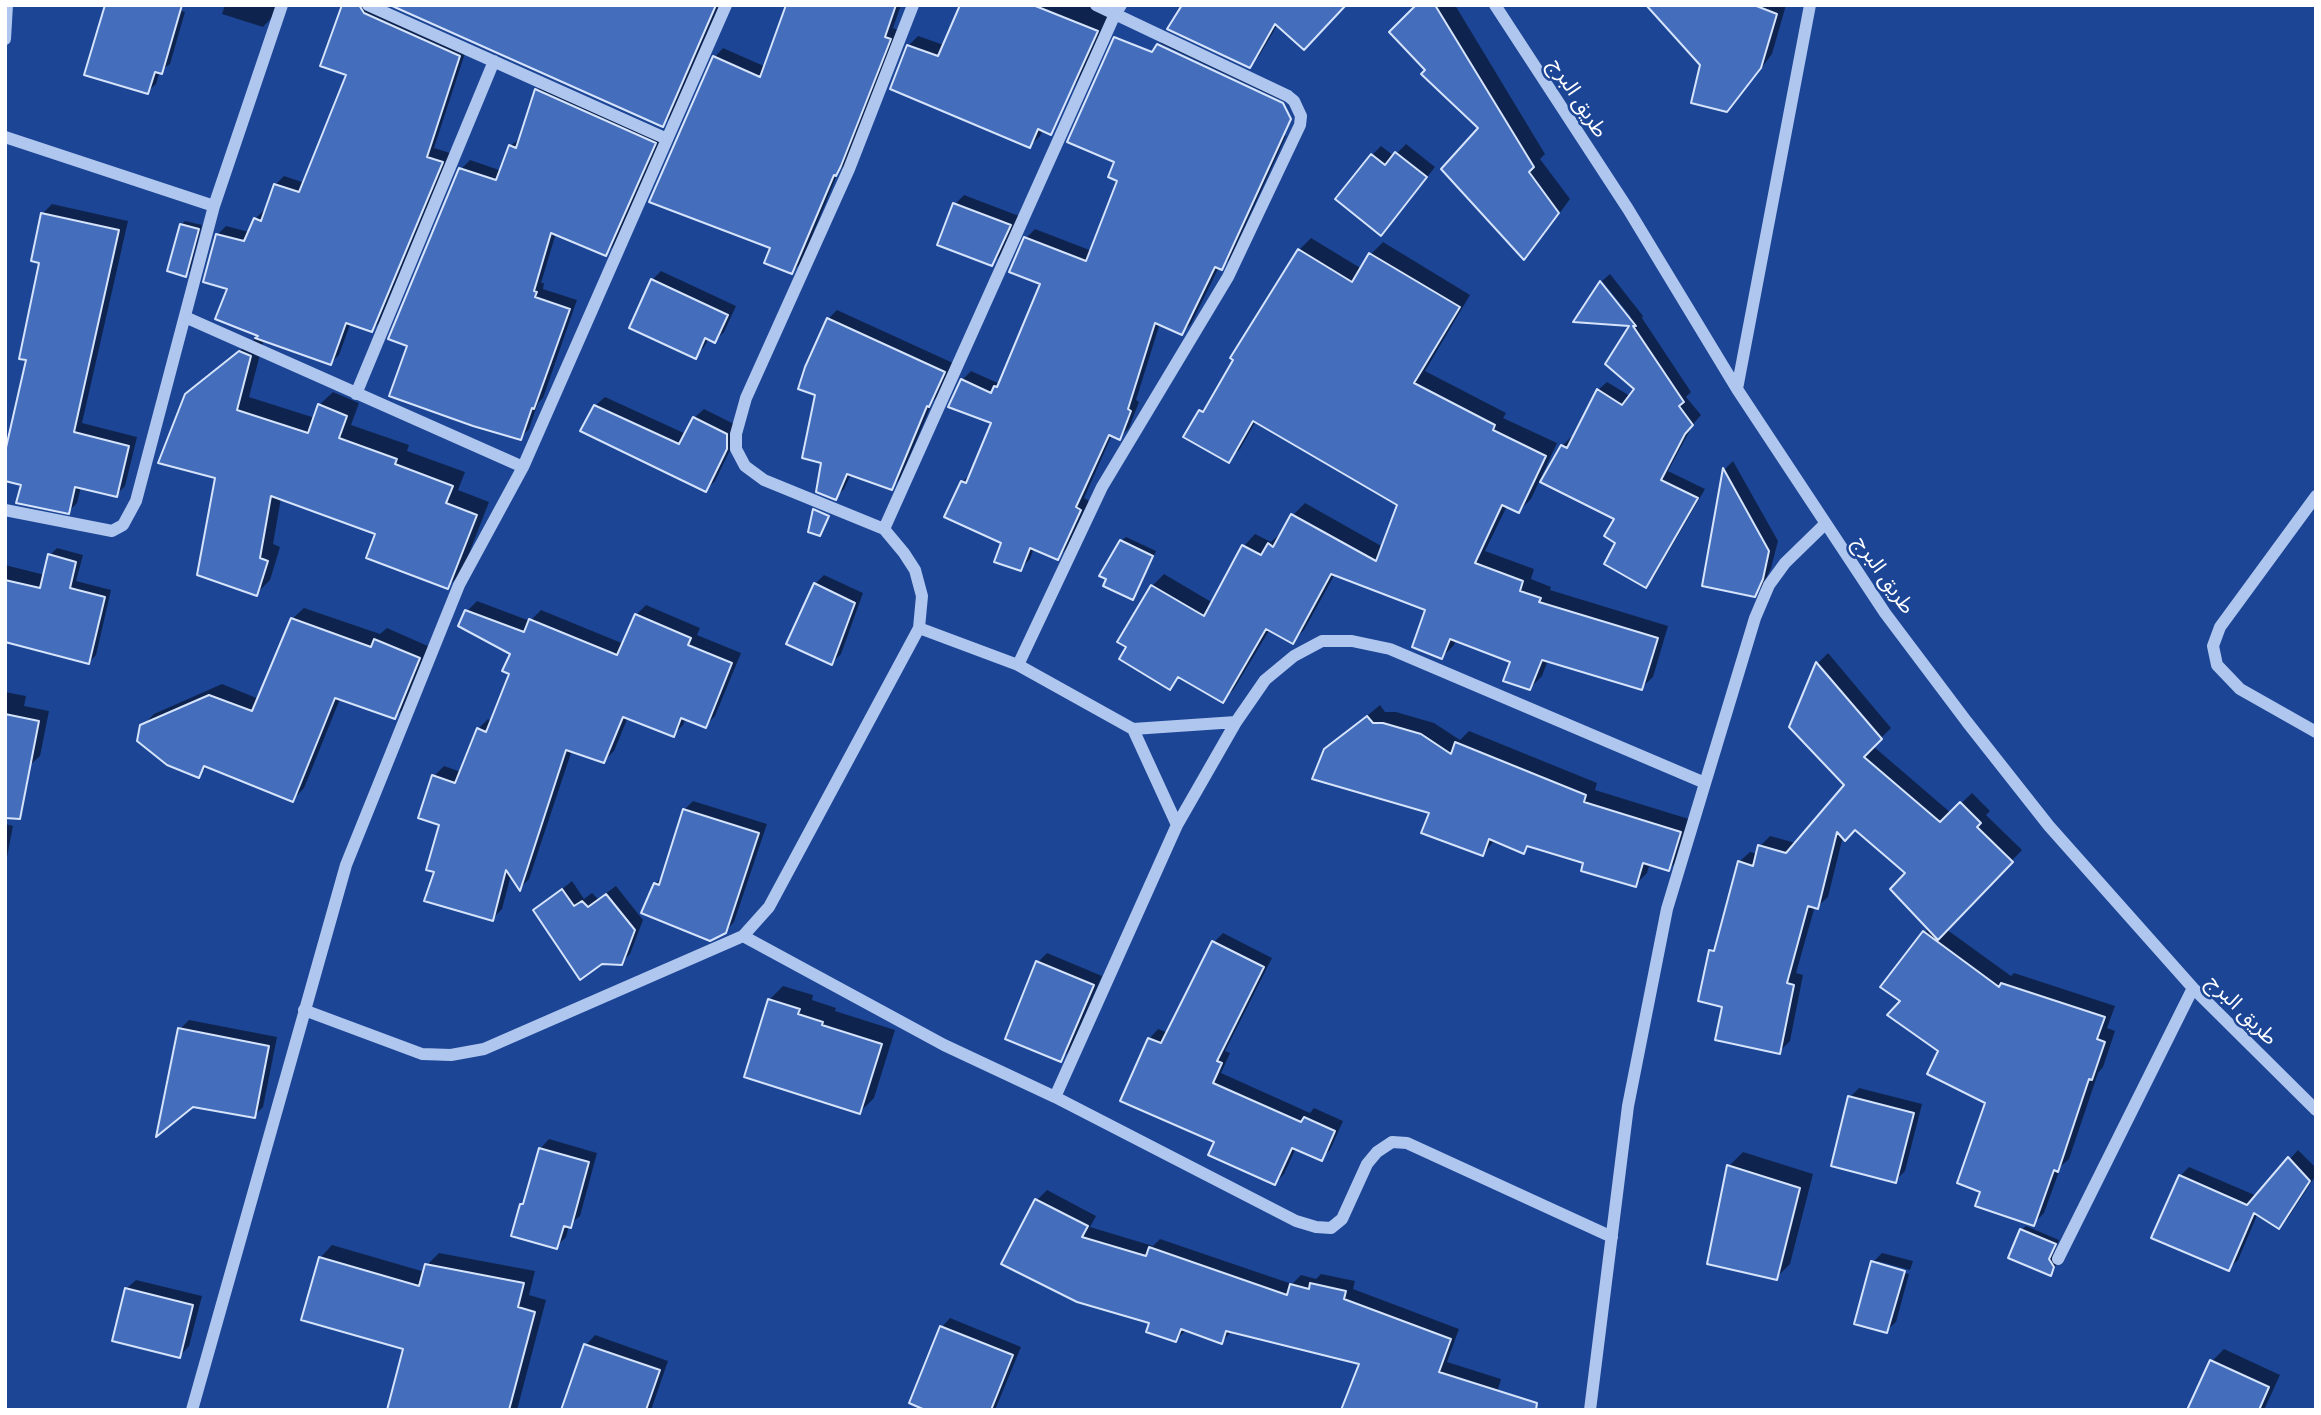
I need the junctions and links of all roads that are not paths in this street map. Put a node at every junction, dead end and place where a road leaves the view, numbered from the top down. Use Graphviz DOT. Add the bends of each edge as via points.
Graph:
graph roads {
  1 [pos="7,5"];
  2 [pos="282,5"];
  3 [pos="368,5"];
  4 [pos="726,5"];
  5 [pos="913,5"];
  6 [pos="1096,5"];
  7 [pos="1495,5"];
  8 [pos="1810,5"];
  9 [pos="1118,10"];
  10 [pos="5,39"];
  11 [pos="494,61"];
  12 [pos="5,137"];
  13 [pos="667,139"];
  14 [pos="214,206"];
  15 [pos="185,317"];
  16 [pos="1737,389"];
  17 [pos="356,394"];
  18 [pos="523,467"];
  19 [pos="2316,496"];
  20 [pos="5,510"];
  21 [pos="1825,524"];
  22 [pos="884,529"];
  23 [pos="919,628"];
  24 [pos="1018,665"];
  25 [pos="1236,722"];
  26 [pos="1133,729"];
  27 [pos="2316,732"];
  28 [pos="1705,783"];
  29 [pos="1177,825"];
  30 [pos="743,936"];
  31 [pos="2193,988"];
  32 [pos="304,1010"];
  33 [pos="1055,1097"];
  34 [pos="2316,1110"];
  35 [pos="1612,1237"];
  36 [pos="2058,1259"];
  37 [pos="192,1410"];
  38 [pos="1590,1410"];
  1 -- 10 [label="street"];
  2 -- 14 [label="street"];
  3 -- 11 [label="street"];
  4 -- 13 [label="street"];
  5 -- 22 [label="street" via="849,169 746,398 736,435 736,449 745,466 764,480"];
  6 -- 9 [label="street"];
  7 -- 16 [label="street, طريق البرج" via="1628,209"];
  8 -- 16 [label="street"];
  9 -- 22 [label="street"];
  9 -- 24 [label="street" via="1288,96 1301,116 1300,125 1228,277 1102,487"];
  11 -- 13 [label="street"];
  11 -- 17 [label="street"];
  12 -- 14 [label="street"];
  13 -- 18 [label="street"];
  14 -- 15 [label="street"];
  15 -- 17 [label="street"];
  15 -- 20 [label="street" via="136,501 123,525 112,531"];
  16 -- 21 [label="street, طريق البرج"];
  17 -- 18 [label="street"];
  18 -- 32 [label="street" via="459,585 363,819"];
  19 -- 27 [label="street" via="2220,627 2213,646 2217,665 2240,689"];
  21 -- 28 [label="street" via="1785,563 1769,586"];
  21 -- 31 [label="street, طريق البرج" via="1894,624 2033,806"];
  22 -- 23 [label="street" via="915,570 922,596"];
  23 -- 24 [label="street"];
  23 -- 30 [label="street" via="769,908"];
  24 -- 26 [label="street"];
  25 -- 26 [label="street"];
  25 -- 28 [label="street" via="1265,680 1294,656 1322,641 1352,641 1390,649"];
  25 -- 29 [label="street"];
  26 -- 29 [label="street"];
  28 -- 35 [label="street" via="1658,947 1628,1106"];
  29 -- 33 [label="street"];
  30 -- 32 [label="street" via="484,1049 451,1055 422,1054"];
  30 -- 33 [label="street" via="944,1045"];
  31 -- 34 [label="street, طريق البرج"];
  31 -- 36 [label="street"];
  32 -- 37 [label="street"];
  33 -- 35 [label="street" via="1296,1222 1331,1228 1342,1219 1367,1164 1392,1142 1407,1143"];
  35 -- 38 [label="street"];
}
